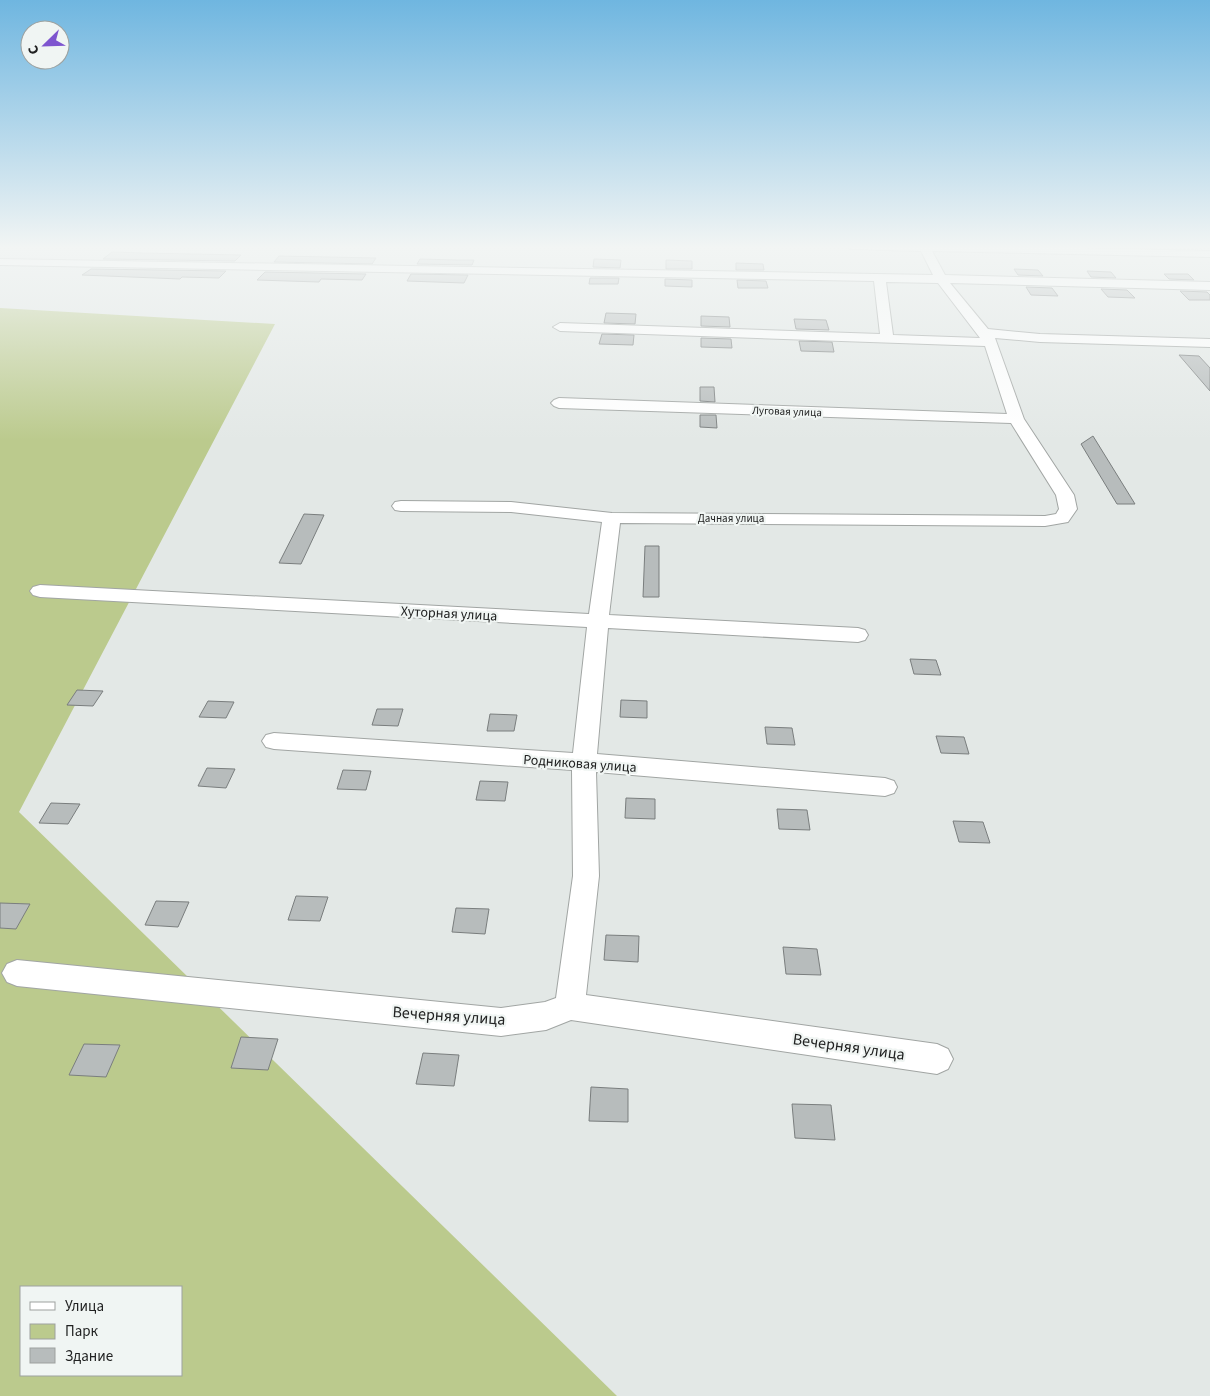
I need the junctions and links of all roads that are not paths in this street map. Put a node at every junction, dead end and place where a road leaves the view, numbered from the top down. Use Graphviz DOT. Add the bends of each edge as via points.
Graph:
graph roads {
  1 [pos="884,311"];
  2 [pos="967,311"];
  3 [pos="560,328"];
  4 [pos="988,338"];
  5 [pos="887,339"];
  6 [pos="1210,343"];
  7 [pos="559,403"];
  8 [pos="1016,418"];
  9 [pos="400,506"];
  10 [pos="612,518"];
  11 [pos="40,591"];
  12 [pos="598,621"];
  13 [pos="858,635"];
  14 [pos="274,741"];
  15 [pos="584,762"];
  16 [pos="885,787"];
  17 [pos="17,973"];
  18 [pos="570,1006"];
  19 [pos="938,1059"];
  1 -- 5 [label="street"];
  2 -- 4 [label="street"];
  3 -- 5 [label="street"];
  4 -- 5 [label="street"];
  4 -- 6 [label="street"];
  4 -- 8 [label="street"];
  7 -- 8 [label="street, Луговая улица"];
  8 -- 10 [label="street, Дачная улица" via="1065,495 1068,509 1062,518 1035,521"];
  9 -- 10 [label="street, Дачная улица" via="511,507"];
  10 -- 12 [label="street"];
  11 -- 12 [label="street, Хуторная улица"];
  12 -- 13 [label="street, Хуторная улица"];
  12 -- 15 [label="street"];
  14 -- 15 [label="street, Родниковая улица"];
  15 -- 16 [label="street, Родниковая улица"];
  15 -- 18 [label="street" via="586,876"];
  17 -- 18 [label="street, Вечерняя улица" via="501,1022 546,1016"];
  18 -- 19 [label="street, Вечерняя улица"];
}
